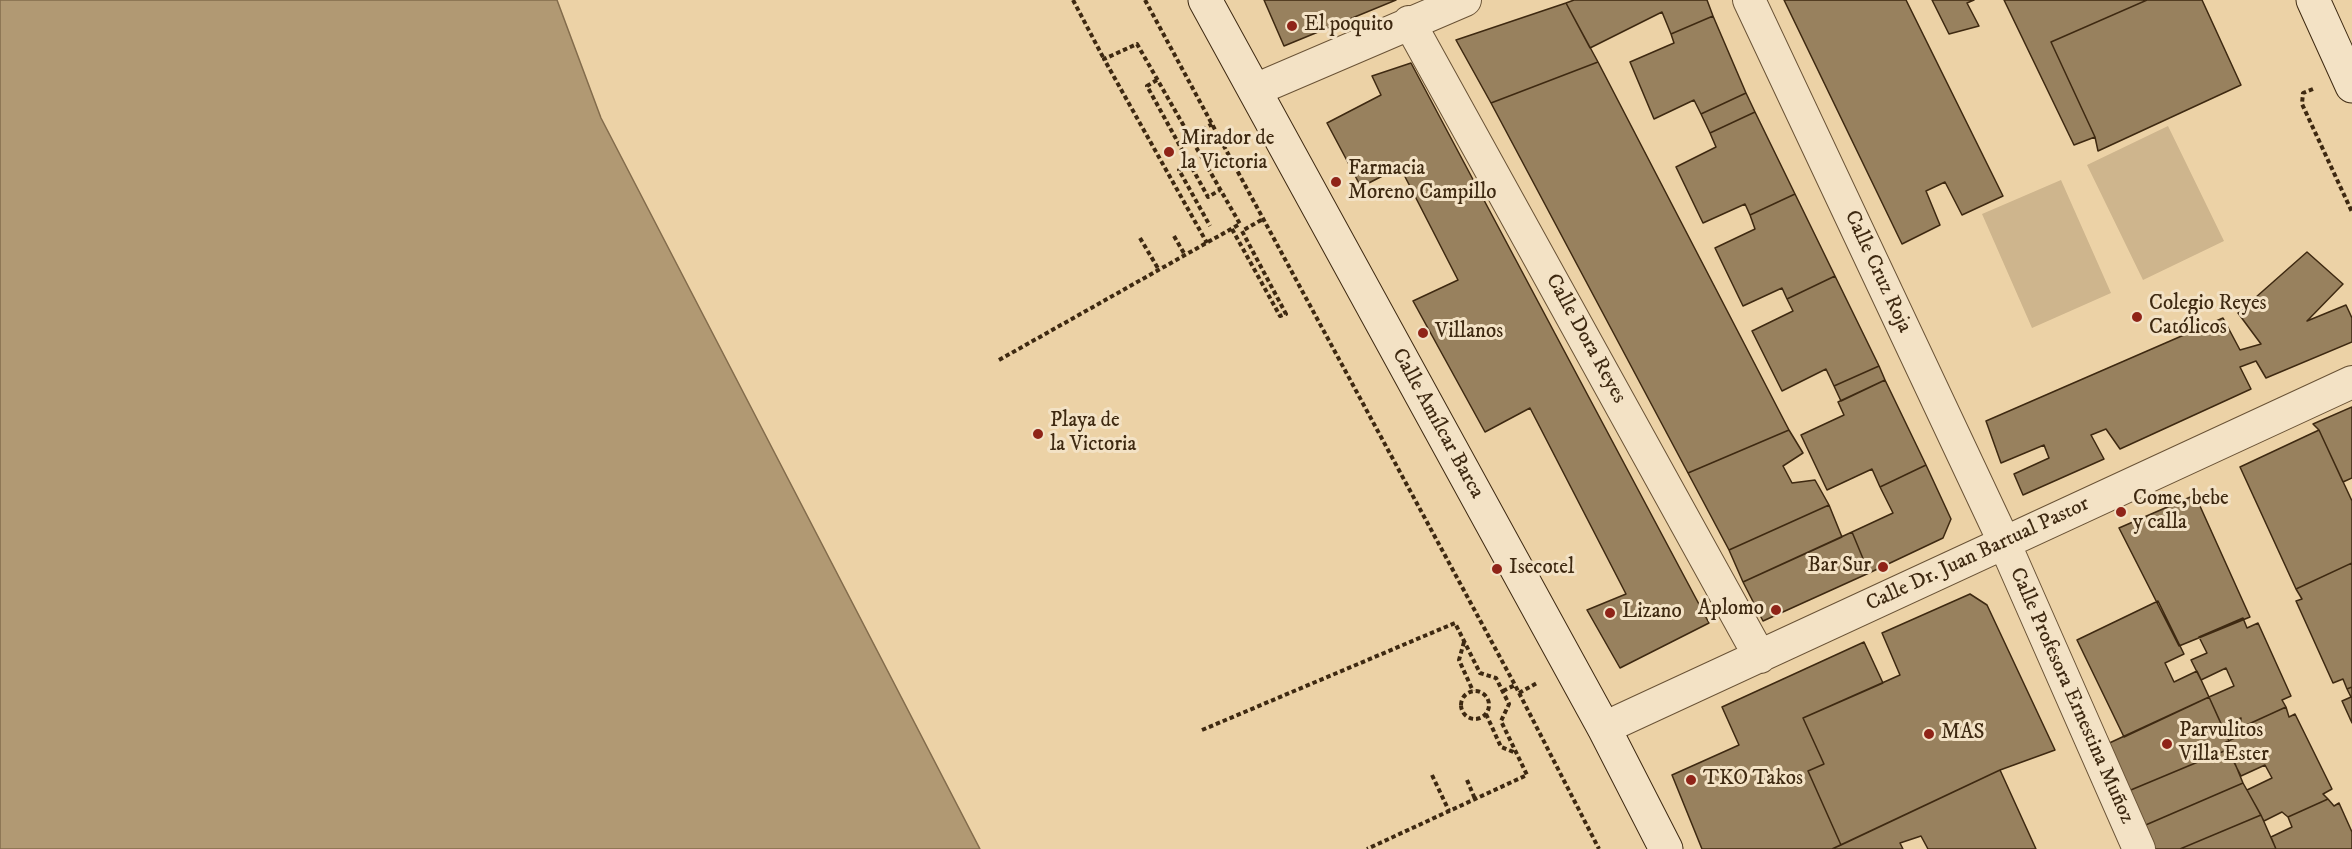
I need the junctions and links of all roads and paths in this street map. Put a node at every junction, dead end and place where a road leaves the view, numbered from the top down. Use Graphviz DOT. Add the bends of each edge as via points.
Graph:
graph roads {
  1 [pos="1073,0"];
  2 [pos="1145,0"];
  3 [pos="1205,0"];
  4 [pos="1465,0"];
  5 [pos="1749,0"];
  6 [pos="2313,0"];
  7 [pos="1409,22"];
  8 [pos="1104,59"];
  9 [pos="1157,80"];
  10 [pos="2349,80"];
  11 [pos="1255,90"];
  12 [pos="1212,124"];
  13 [pos="1190,137"];
  14 [pos="1190,164"];
  15 [pos="1220,190"];
  16 [pos="2352,212"];
  17 [pos="1263,219"];
  18 [pos="1210,226"];
  19 [pos="1232,229"];
  20 [pos="1174,236"];
  21 [pos="1140,238"];
  22 [pos="1207,243"];
  23 [pos="1185,255"];
  24 [pos="1159,270"];
  25 [pos="999,360"];
  26 [pos="2352,382"];
  27 [pos="2004,543"];
  28 [pos="1464,642"];
  29 [pos="1760,657"];
  30 [pos="1515,685"];
  31 [pos="1473,691"];
  32 [pos="1503,691"];
  33 [pos="1486,714"];
  34 [pos="1604,728"];
  35 [pos="1202,730"];
  36 [pos="1516,753"];
  37 [pos="1432,775"];
  38 [pos="1467,780"];
  39 [pos="1475,799"];
  40 [pos="1449,811"];
  41 [pos="1366,849"];
  42 [pos="1599,849"];
  43 [pos="1666,849"];
  44 [pos="2139,849"];
  1 -- 8 [label="path"];
  2 -- 12 [label="path"];
  3 -- 11 [label="street, Calle Amílcar Barca"];
  4 -- 7 [label="street"];
  5 -- 27 [label="street, Calle Cruz Roja"];
  6 -- 10 [label="street"];
  7 -- 11 [label="street"];
  7 -- 29 [label="street, Calle Dora Reyes"];
  8 -- 9 [label="path" via="1137,44"];
  8 -- 22 [label="path"];
  9 -- 13 [label="path"];
  9 -- 14 [label="path" via="1147,86"];
  10 -- 16 [label="path" via="2303,93 2302,104"];
  11 -- 34 [label="street, Calle Amílcar Barca"];
  12 -- 13 [label="path"];
  12 -- 17 [label="path"];
  13 -- 15 [label="path"];
  14 -- 15 [label="path" via="1208,197"];
  14 -- 18 [label="path" via="1179,170"];
  15 -- 19 [label="path" via="1240,224"];
  17 -- 19 [label="path" via="1242,231 1286,314 1280,316"];
  17 -- 30 [label="path"];
  19 -- 22 [label="path"];
  20 -- 23 [label="path"];
  21 -- 24 [label="path"];
  22 -- 23 [label="path"];
  23 -- 24 [label="path"];
  24 -- 25 [label="path"];
  26 -- 27 [label="street, Calle Dr. Juan Bartual Pastor"];
  27 -- 29 [label="street, Calle Dr. Juan Bartual Pastor"];
  27 -- 44 [label="street, Calle Profesora Ernestina Muñoz"];
  28 -- 31 [label="path" via="1459,660"];
  28 -- 32 [label="path" via="1480,673 1496,678"];
  28 -- 35 [label="path" via="1455,622"];
  29 -- 34 [label="street, Calle Dr. Juan Bartual Pastor"];
  30 -- 32 [label="path"];
  30 -- 42 [label="path"];
  31 -- 33 [label="path" via="1489,700"];
  31 -- 33 [label="path" via="1463,699 1463,712 1474,718"];
  32 -- 36 [label="path" via="1509,704 1501,721"];
  33 -- 36 [label="path" via="1501,747"];
  34 -- 43 [label="street, Calle Amílcar Barca"];
  36 -- 39 [label="path" via="1527,775"];
  37 -- 40 [label="path"];
  38 -- 39 [label="path"];
  39 -- 40 [label="path"];
  40 -- 41 [label="path"];
}
